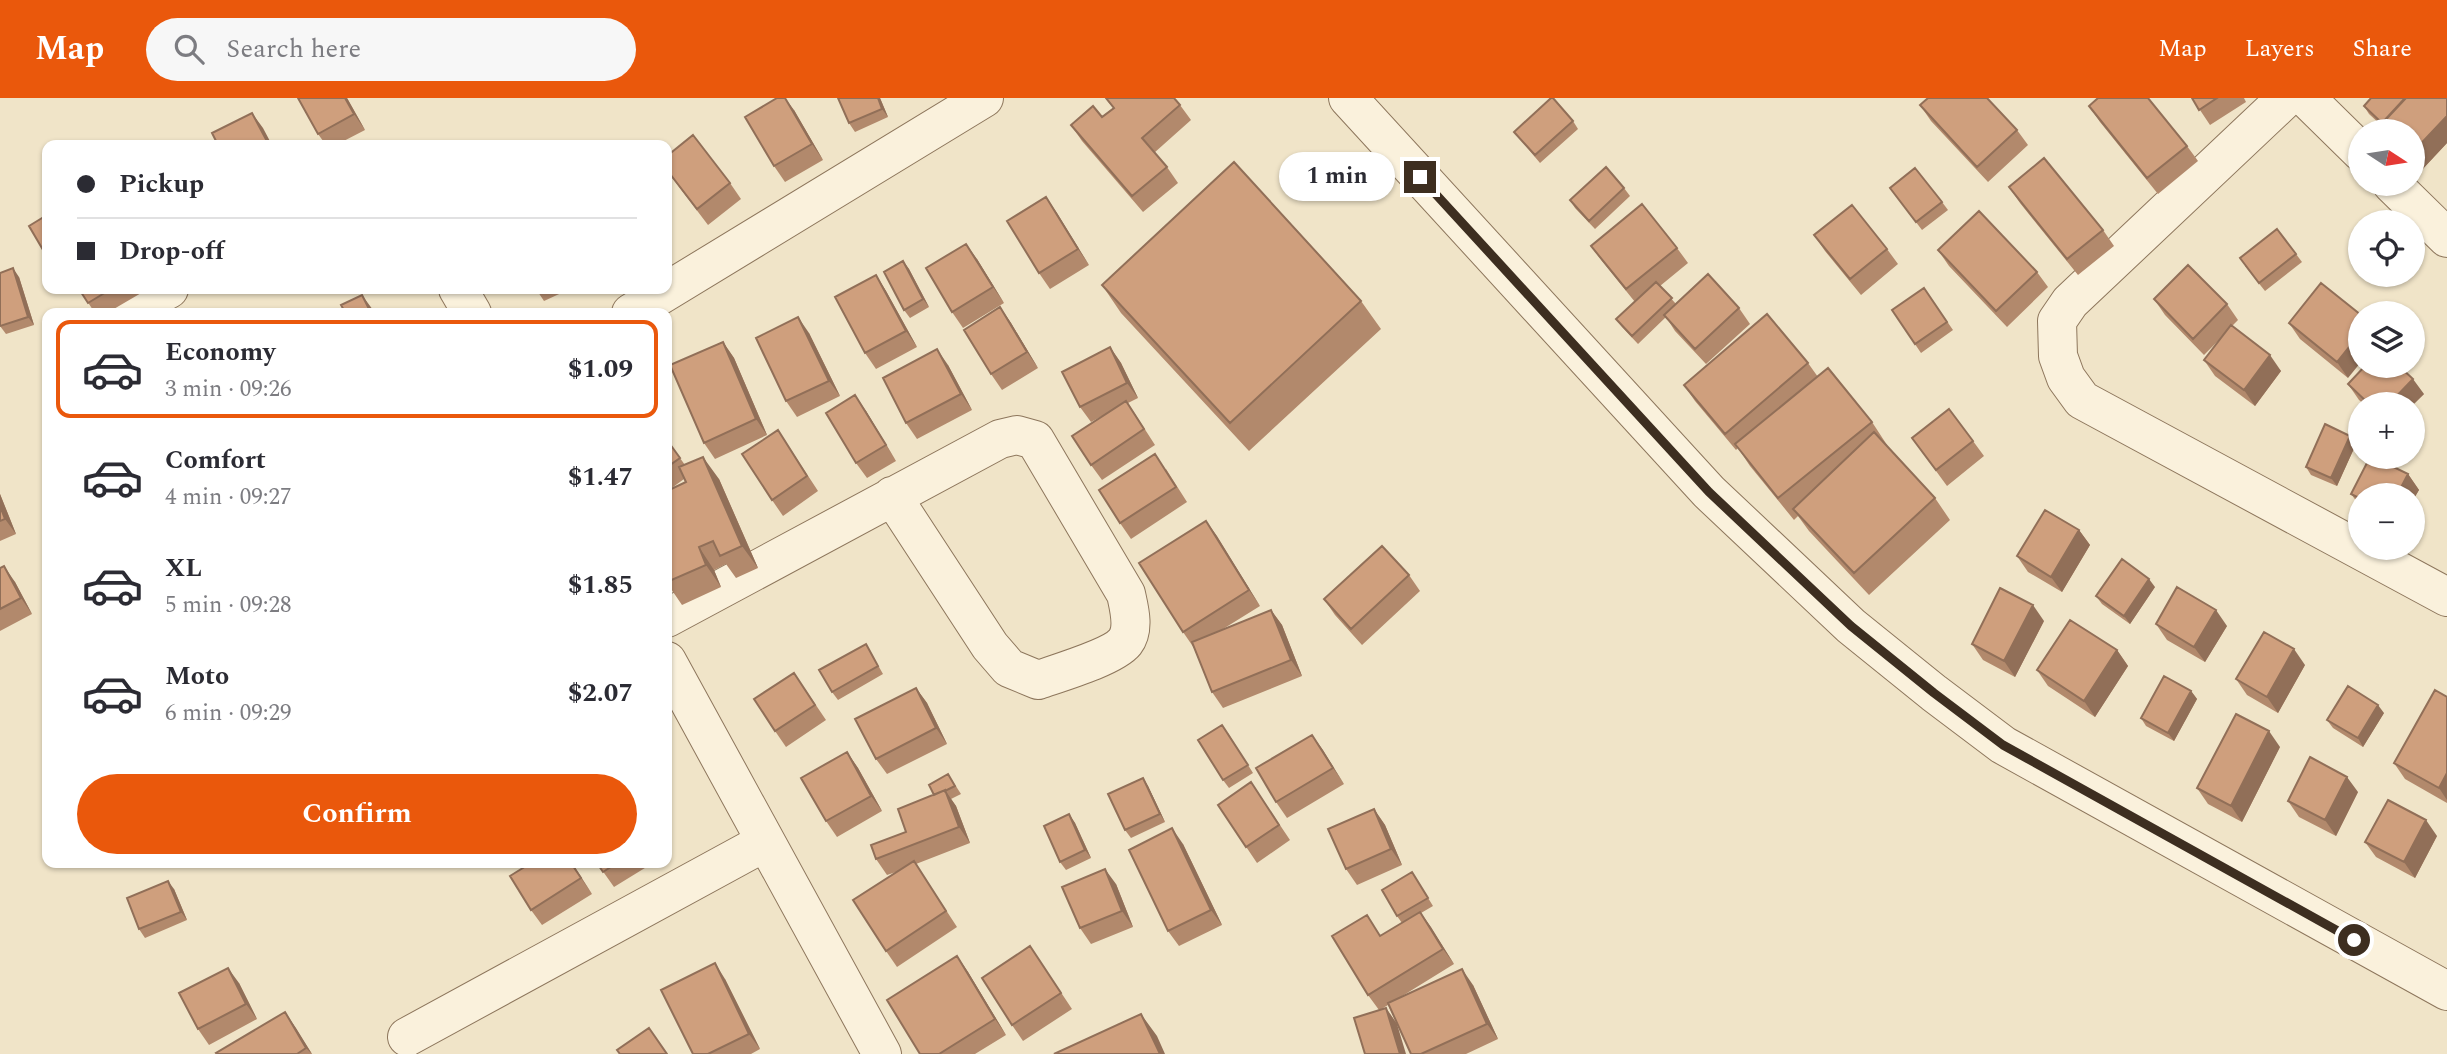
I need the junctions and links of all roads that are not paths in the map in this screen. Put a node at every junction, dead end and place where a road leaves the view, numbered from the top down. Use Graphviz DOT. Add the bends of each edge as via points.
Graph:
graph roads {
  1 [pos="984,98"];
  2 [pos="1348,98"];
  3 [pos="2286,98"];
  4 [pos="2306,98"];
  5 [pos="2348,139"];
  6 [pos="2404,196"];
  7 [pos="2447,238"];
  8 [pos="672,288"];
  9 [pos="160,294"];
  10 [pos="662,294"];
  11 [pos="134,308"];
  12 [pos="639,308"];
  13 [pos="892,496"];
  14 [pos="2447,597"];
  15 [pos="672,615"];
  16 [pos="672,670"];
  17 [pos="765,842"];
  18 [pos="2447,991"];
  19 [pos="407,1037"];
  20 [pos="882,1054"];
  1 -- 8 [label="street"];
  2 -- 18 [label="street" via="1709,492 1851,626 2003,745"];
  3 -- 14 [label="street" via="2070,302 2057,321 2058,356 2066,378 2082,400"];
  4 -- 5 [label="street"];
  6 -- 7 [label="street"];
  9 -- 11 [label="street"];
  10 -- 12 [label="street"];
  13 -- 13 [label="street" via="1009,668 1038,680 1104,656 1125,642 1132,620 1126,594 1035,440 1017,435 1000,439"];
  13 -- 15 [label="street"];
  16 -- 17 [label="street"];
  17 -- 19 [label="street"];
  17 -- 20 [label="street"];
}
